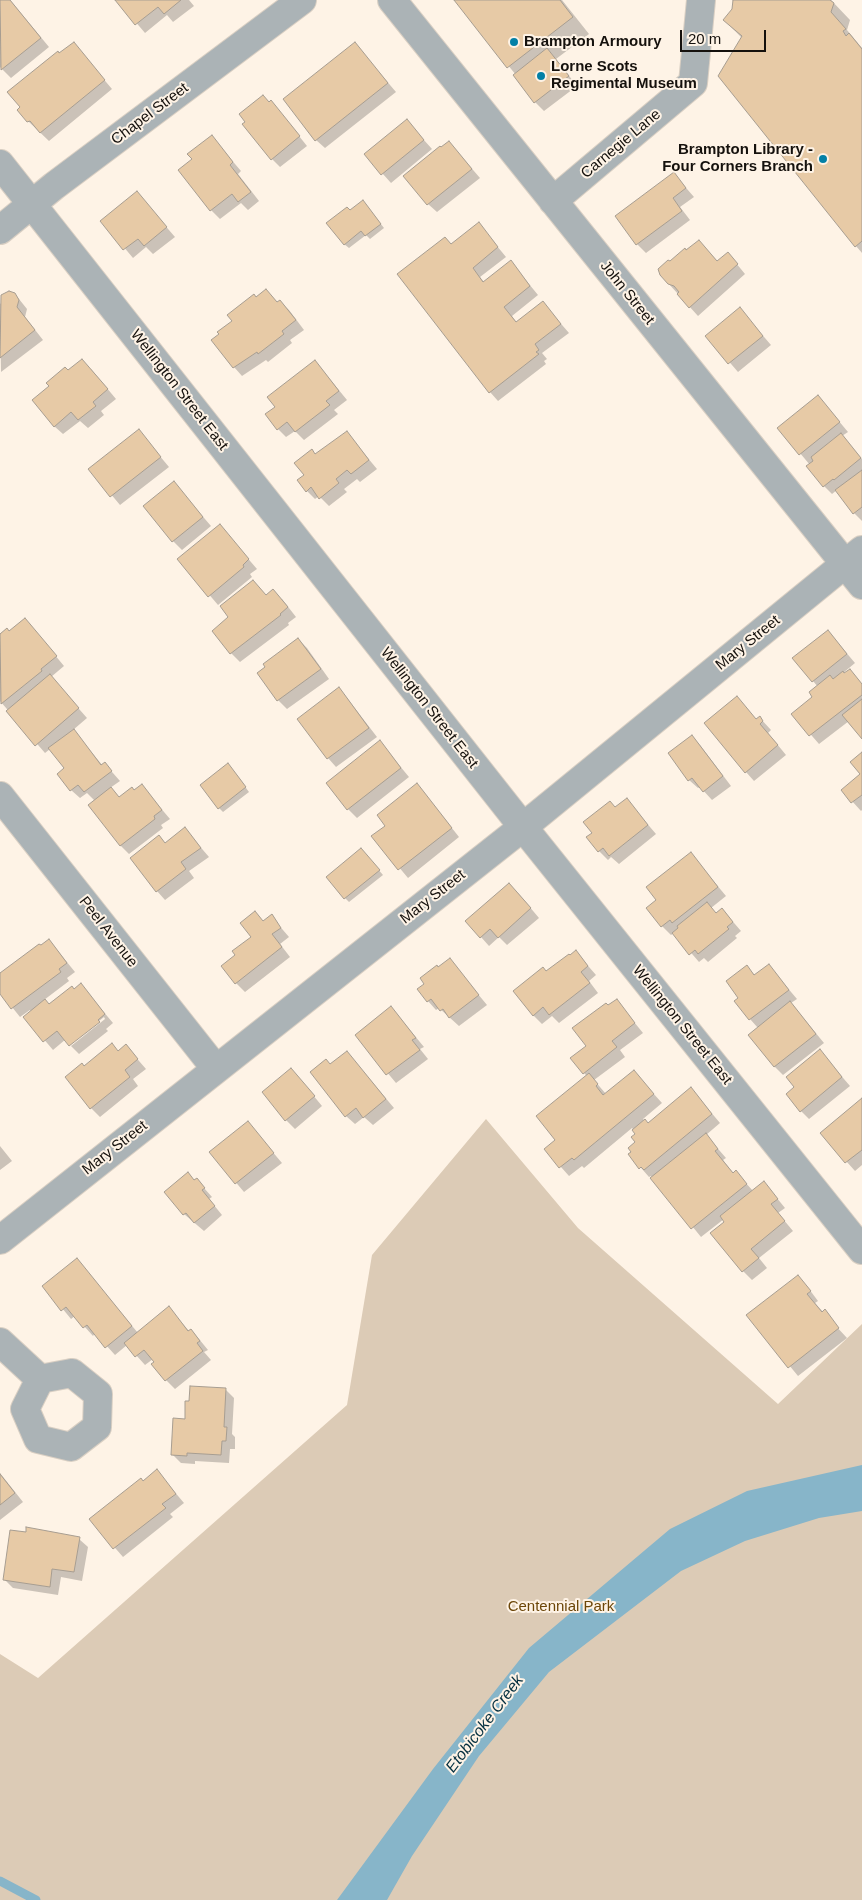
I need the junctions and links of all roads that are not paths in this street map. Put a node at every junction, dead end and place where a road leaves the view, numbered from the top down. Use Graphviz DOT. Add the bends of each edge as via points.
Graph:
graph roads {
  1 [pos="302,0"];
  2 [pos="392,0"];
  3 [pos="700,0"];
  4 [pos="0,164"];
  5 [pos="553,201"];
  6 [pos="32,203"];
  7 [pos="0,230"];
  8 [pos="854,557"];
  9 [pos="862,585"];
  10 [pos="0,796"];
  11 [pos="522,827"];
  12 [pos="216,1068"];
  13 [pos="0,1240"];
  14 [pos="862,1250"];
  15 [pos="0,1342"];
  16 [pos="40,1379"];
  1 -- 6 [label="street, Chapel Street"];
  2 -- 5 [label="street, John Street"];
  3 -- 5 [label="street, Carnegie Lane" via="693,82"];
  4 -- 6 [label="street, Wellington Street East"];
  5 -- 8 [label="street, John Street"];
  6 -- 7 [label="street, Chapel Street"];
  6 -- 11 [label="street, Wellington Street East"];
  8 -- 9 [label="street, John Street"];
  8 -- 11 [label="street, Mary Street"];
  10 -- 12 [label="street, Peel Avenue"];
  11 -- 12 [label="street, Mary Street"];
  11 -- 14 [label="street, Wellington Street East"];
  12 -- 13 [label="street, Mary Street"];
  15 -- 16 [label="street"];
}
